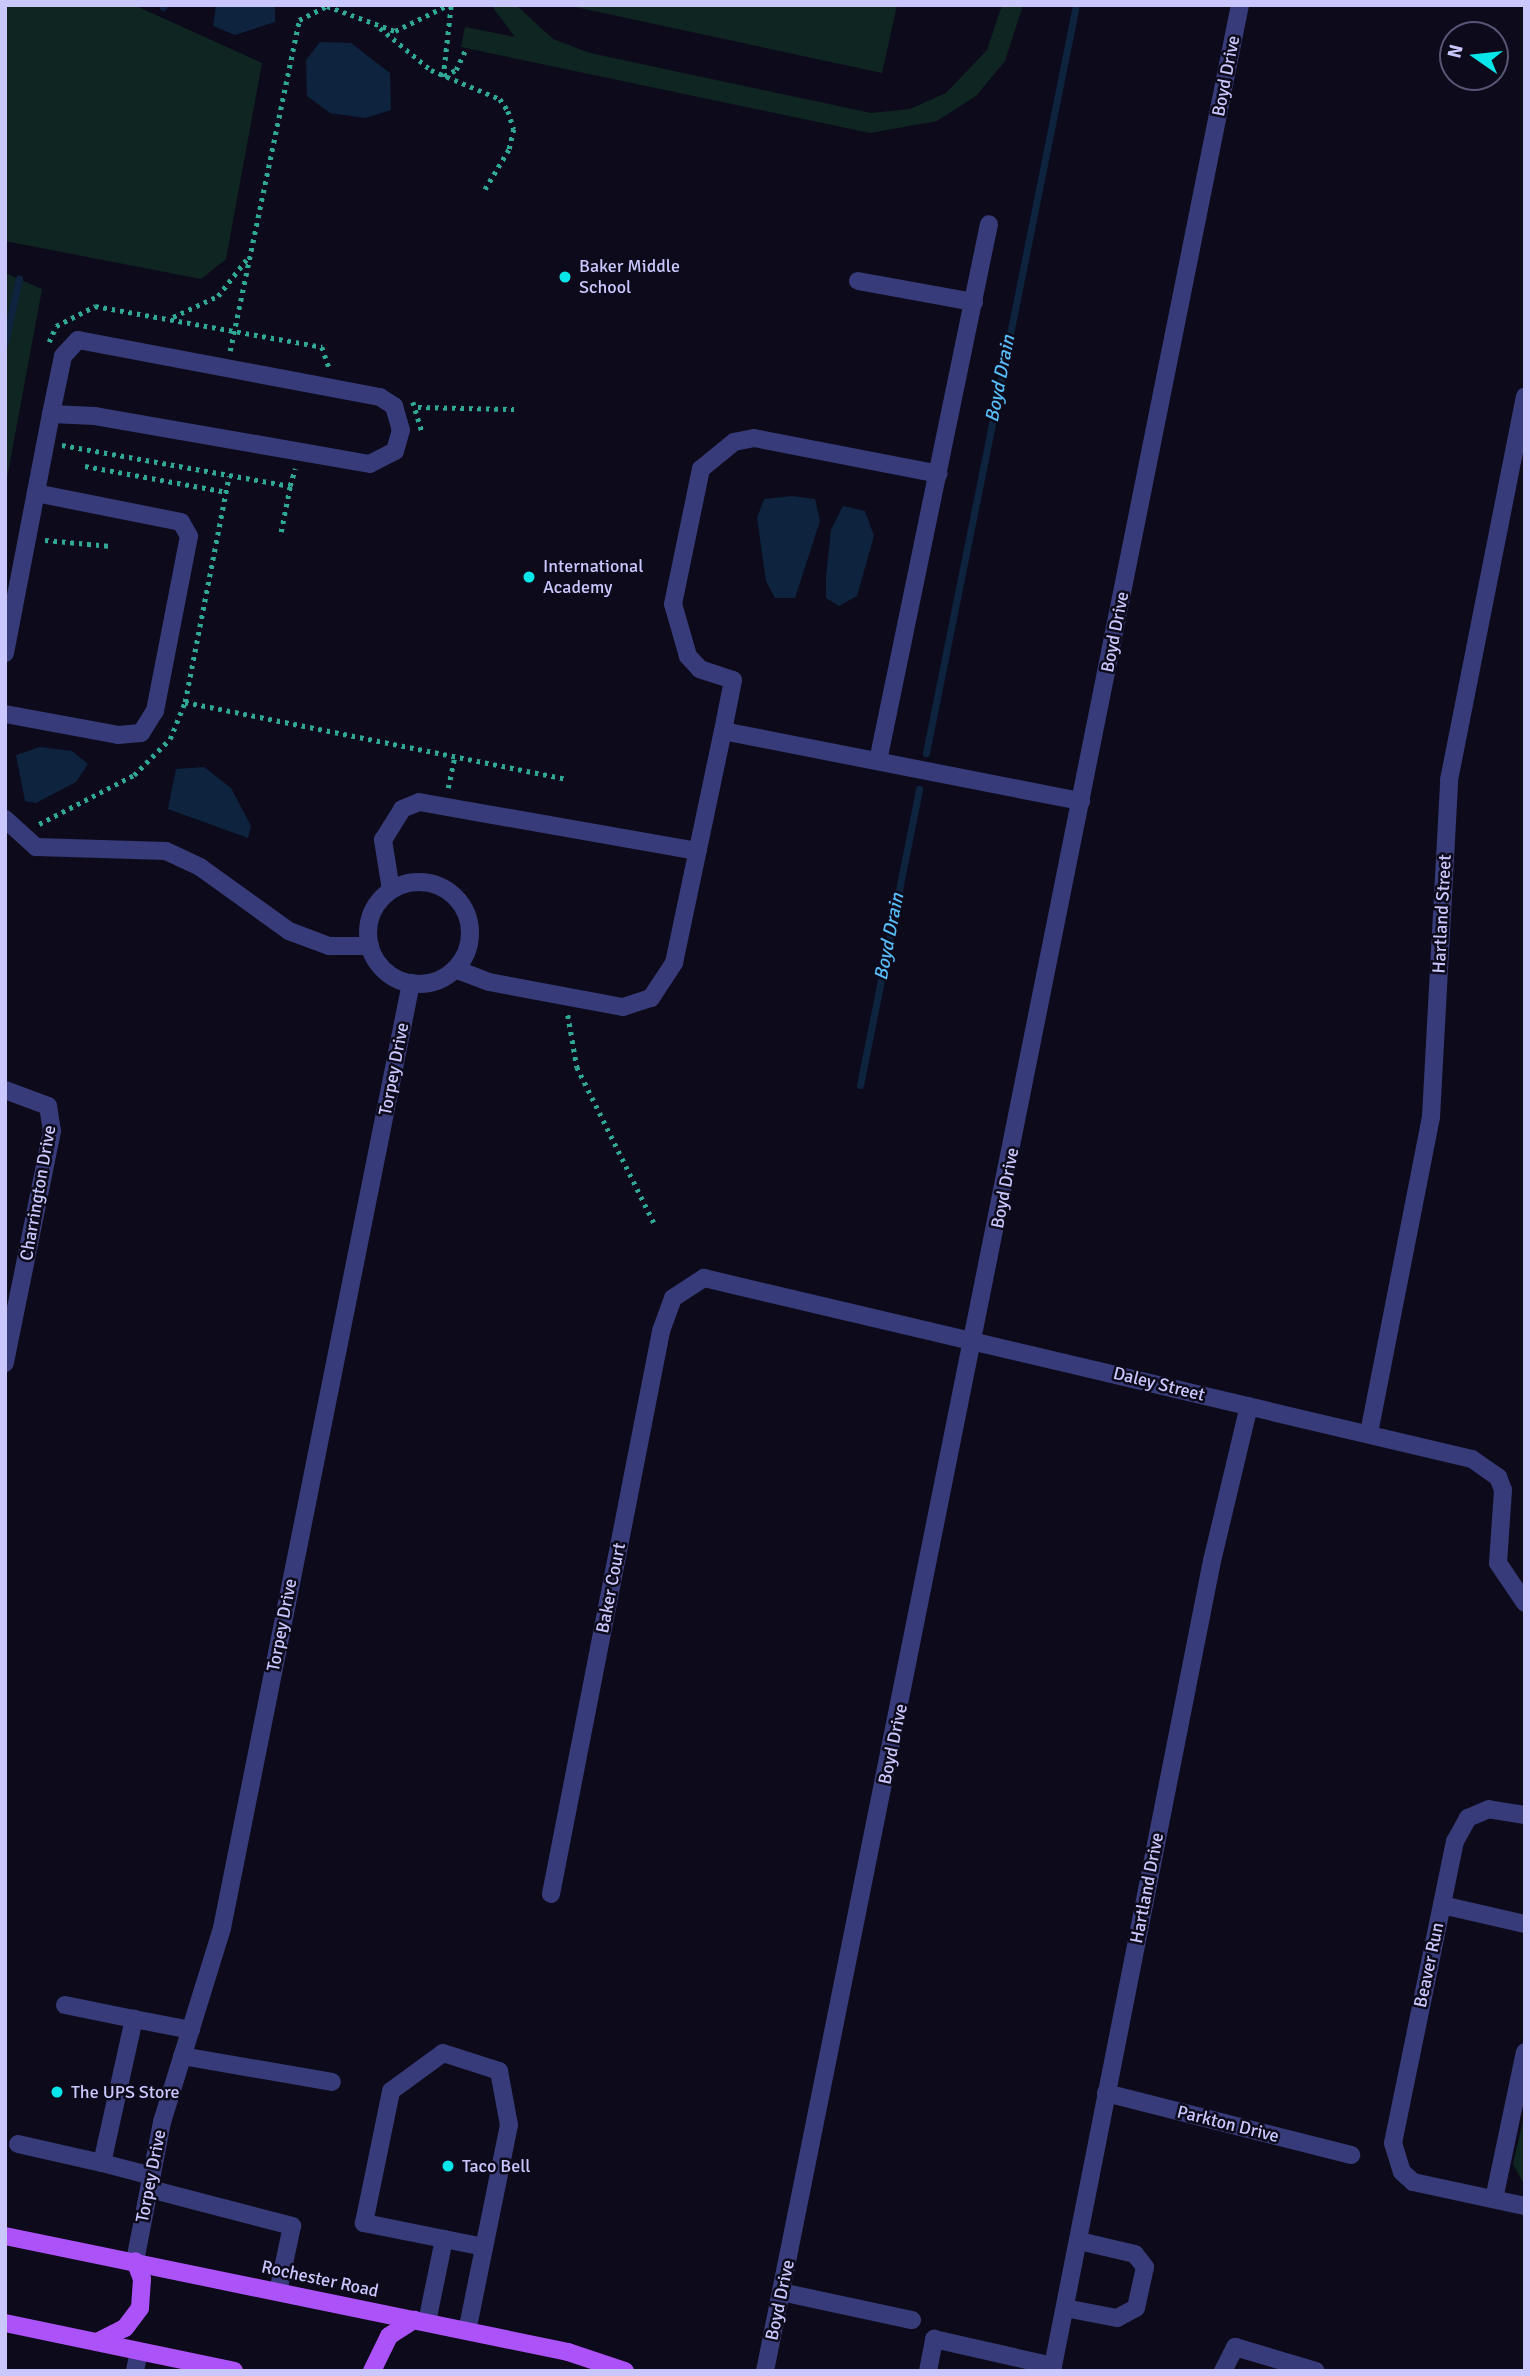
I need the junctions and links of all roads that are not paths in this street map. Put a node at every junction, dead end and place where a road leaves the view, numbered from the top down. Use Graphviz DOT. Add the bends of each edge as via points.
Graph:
graph roads {
  1 [pos="1240,5"];
  2 [pos="989,224"];
  3 [pos="858,281"];
  4 [pos="974,302"];
  5 [pos="1525,396"];
  6 [pos="51,414"];
  7 [pos="939,474"];
  8 [pos="36,493"];
  9 [pos="5,653"];
  10 [pos="5,714"];
  11 [pos="723,731"];
  12 [pos="878,761"];
  13 [pos="1081,801"];
  14 [pos="5,819"];
  15 [pos="698,851"];
  16 [pos="391,890"];
  17 [pos="370,946"];
  18 [pos="455,969"];
  19 [pos="411,984"];
  20 [pos="5,1090"];
  21 [pos="683,1288"];
  22 [pos="975,1340"];
  23 [pos="5,1363"];
  24 [pos="1249,1406"];
  25 [pos="1369,1433"];
  26 [pos="1525,1603"];
  27 [pos="1525,1815"];
  28 [pos="551,1894"];
  29 [pos="1441,1905"];
  30 [pos="1525,1924"];
  31 [pos="65,2004"];
  32 [pos="134,2019"];
  33 [pos="191,2030"];
  34 [pos="1525,2052"];
  35 [pos="182,2056"];
  36 [pos="332,2082"];
  37 [pos="1106,2093"];
  38 [pos="18,2144"];
  39 [pos="1351,2155"];
  40 [pos="102,2163"];
  41 [pos="151,2182"];
  42 [pos="1494,2199"];
  43 [pos="1525,2206"];
  44 [pos="5,2236"];
  45 [pos="444,2239"];
  46 [pos="1079,2241"];
  47 [pos="484,2247"];
  48 [pos="135,2261"];
  49 [pos="278,2292"];
  50 [pos="782,2292"];
  51 [pos="1065,2308"];
  52 [pos="912,2320"];
  53 [pos="420,2321"];
  54 [pos="5,2323"];
  55 [pos="467,2331"];
  56 [pos="97,2342"];
  57 [pos="139,2351"];
  58 [pos="1053,2368"];
  59 [pos="135,2371"];
  60 [pos="234,2371"];
  61 [pos="372,2371"];
  62 [pos="625,2371"];
  63 [pos="765,2371"];
  64 [pos="928,2371"];
  65 [pos="1223,2371"];
  66 [pos="1316,2371"];
  1 -- 13 [label="street, Boyd Drive"];
  2 -- 4 [label="street"];
  3 -- 4 [label="street"];
  4 -- 7 [label="street"];
  5 -- 25 [label="street, Hartland Street" via="1451,770 1431,1116"];
  6 -- 6 [label="street" via="95,416 370,464 395,451 400,416 380,397 78,340 63,356"];
  6 -- 8 [label="street"];
  7 -- 11 [label="street" via="754,438 734,442 701,469 673,604 688,656 700,668 733,680"];
  7 -- 12 [label="street"];
  8 -- 9 [label="street"];
  8 -- 10 [label="street" via="181,522 189,536 155,711 141,733 118,735"];
  11 -- 12 [label="street"];
  11 -- 15 [label="street"];
  12 -- 13 [label="street"];
  13 -- 22 [label="street, Boyd Drive"];
  14 -- 17 [label="street" via="36,847 166,850 200,867 289,932 329,946"];
  15 -- 16 [label="street" via="445,803 419,802 389,823 383,840"];
  15 -- 18 [label="street" via="674,963 651,998 623,1007"];
  16 -- 17 [label="street" via="370,917"];
  16 -- 18 [label="street" via="424,881 454,896 470,924 470,940"];
  17 -- 19 [label="street" via="381,967"];
  18 -- 19 [label="street" via="427,984"];
  19 -- 33 [label="street, Torpey Drive" via="222,1928"];
  20 -- 23 [label="street, Charrington Drive" via="48,1106 51,1139"];
  21 -- 22 [label="street, Daley Street" via="717,1278"];
  21 -- 28 [label="street, Baker Court" via="662,1331"];
  22 -- 24 [label="street, Daley Street"];
  22 -- 50 [label="street, Boyd Drive"];
  24 -- 25 [label="street, Daley Street"];
  24 -- 37 [label="street, Hartland Drive"];
  25 -- 26 [label="street, Daley Street" via="1472,1459 1498,1477 1504,1508 1498,1563"];
  27 -- 29 [label="street, Beaver Run" via="1489,1809 1468,1818 1455,1840"];
  29 -- 30 [label="street"];
  29 -- 42 [label="street, Beaver Run" via="1394,2143 1402,2172 1424,2186"];
  31 -- 32 [label="street"];
  32 -- 33 [label="street"];
  32 -- 40 [label="street"];
  33 -- 35 [label="street, Torpey Drive"];
  34 -- 42 [label="street"];
  35 -- 36 [label="street"];
  35 -- 41 [label="street, Torpey Drive"];
  37 -- 39 [label="street, Parkton Drive"];
  37 -- 46 [label="street, Hartland Drive"];
  38 -- 40 [label="street"];
  40 -- 41 [label="street"];
  41 -- 48 [label="street, Torpey Drive"];
  41 -- 49 [label="street" via="292,2225"];
  42 -- 43 [label="street"];
  44 -- 48 [label="main road, Rochester Road"];
  45 -- 47 [label="street"];
  45 -- 47 [label="street" via="364,2223 391,2091 443,2053 499,2071 509,2125"];
  45 -- 53 [label="street"];
  46 -- 51 [label="street, Hartland Drive"];
  46 -- 51 [label="street" via="1135,2254 1145,2267 1136,2308 1117,2318"];
  47 -- 55 [label="street"];
  48 -- 49 [label="main road, Rochester Road"];
  48 -- 56 [label="main road" via="142,2279 140,2308 125,2328"];
  49 -- 53 [label="main road, Rochester Road"];
  50 -- 52 [label="street"];
  50 -- 63 [label="street, Boyd Drive"];
  51 -- 58 [label="street, Hartland Drive"];
  53 -- 55 [label="main road, Rochester Road"];
  53 -- 61 [label="main road" via="389,2336"];
  54 -- 56 [label="main road"];
  55 -- 62 [label="main road, Rochester Road"];
  56 -- 57 [label="main road"];
  57 -- 59 [label="street"];
  57 -- 60 [label="main road"];
  58 -- 64 [label="street" via="934,2339"];
  65 -- 66 [label="street" via="1235,2347"];
}
